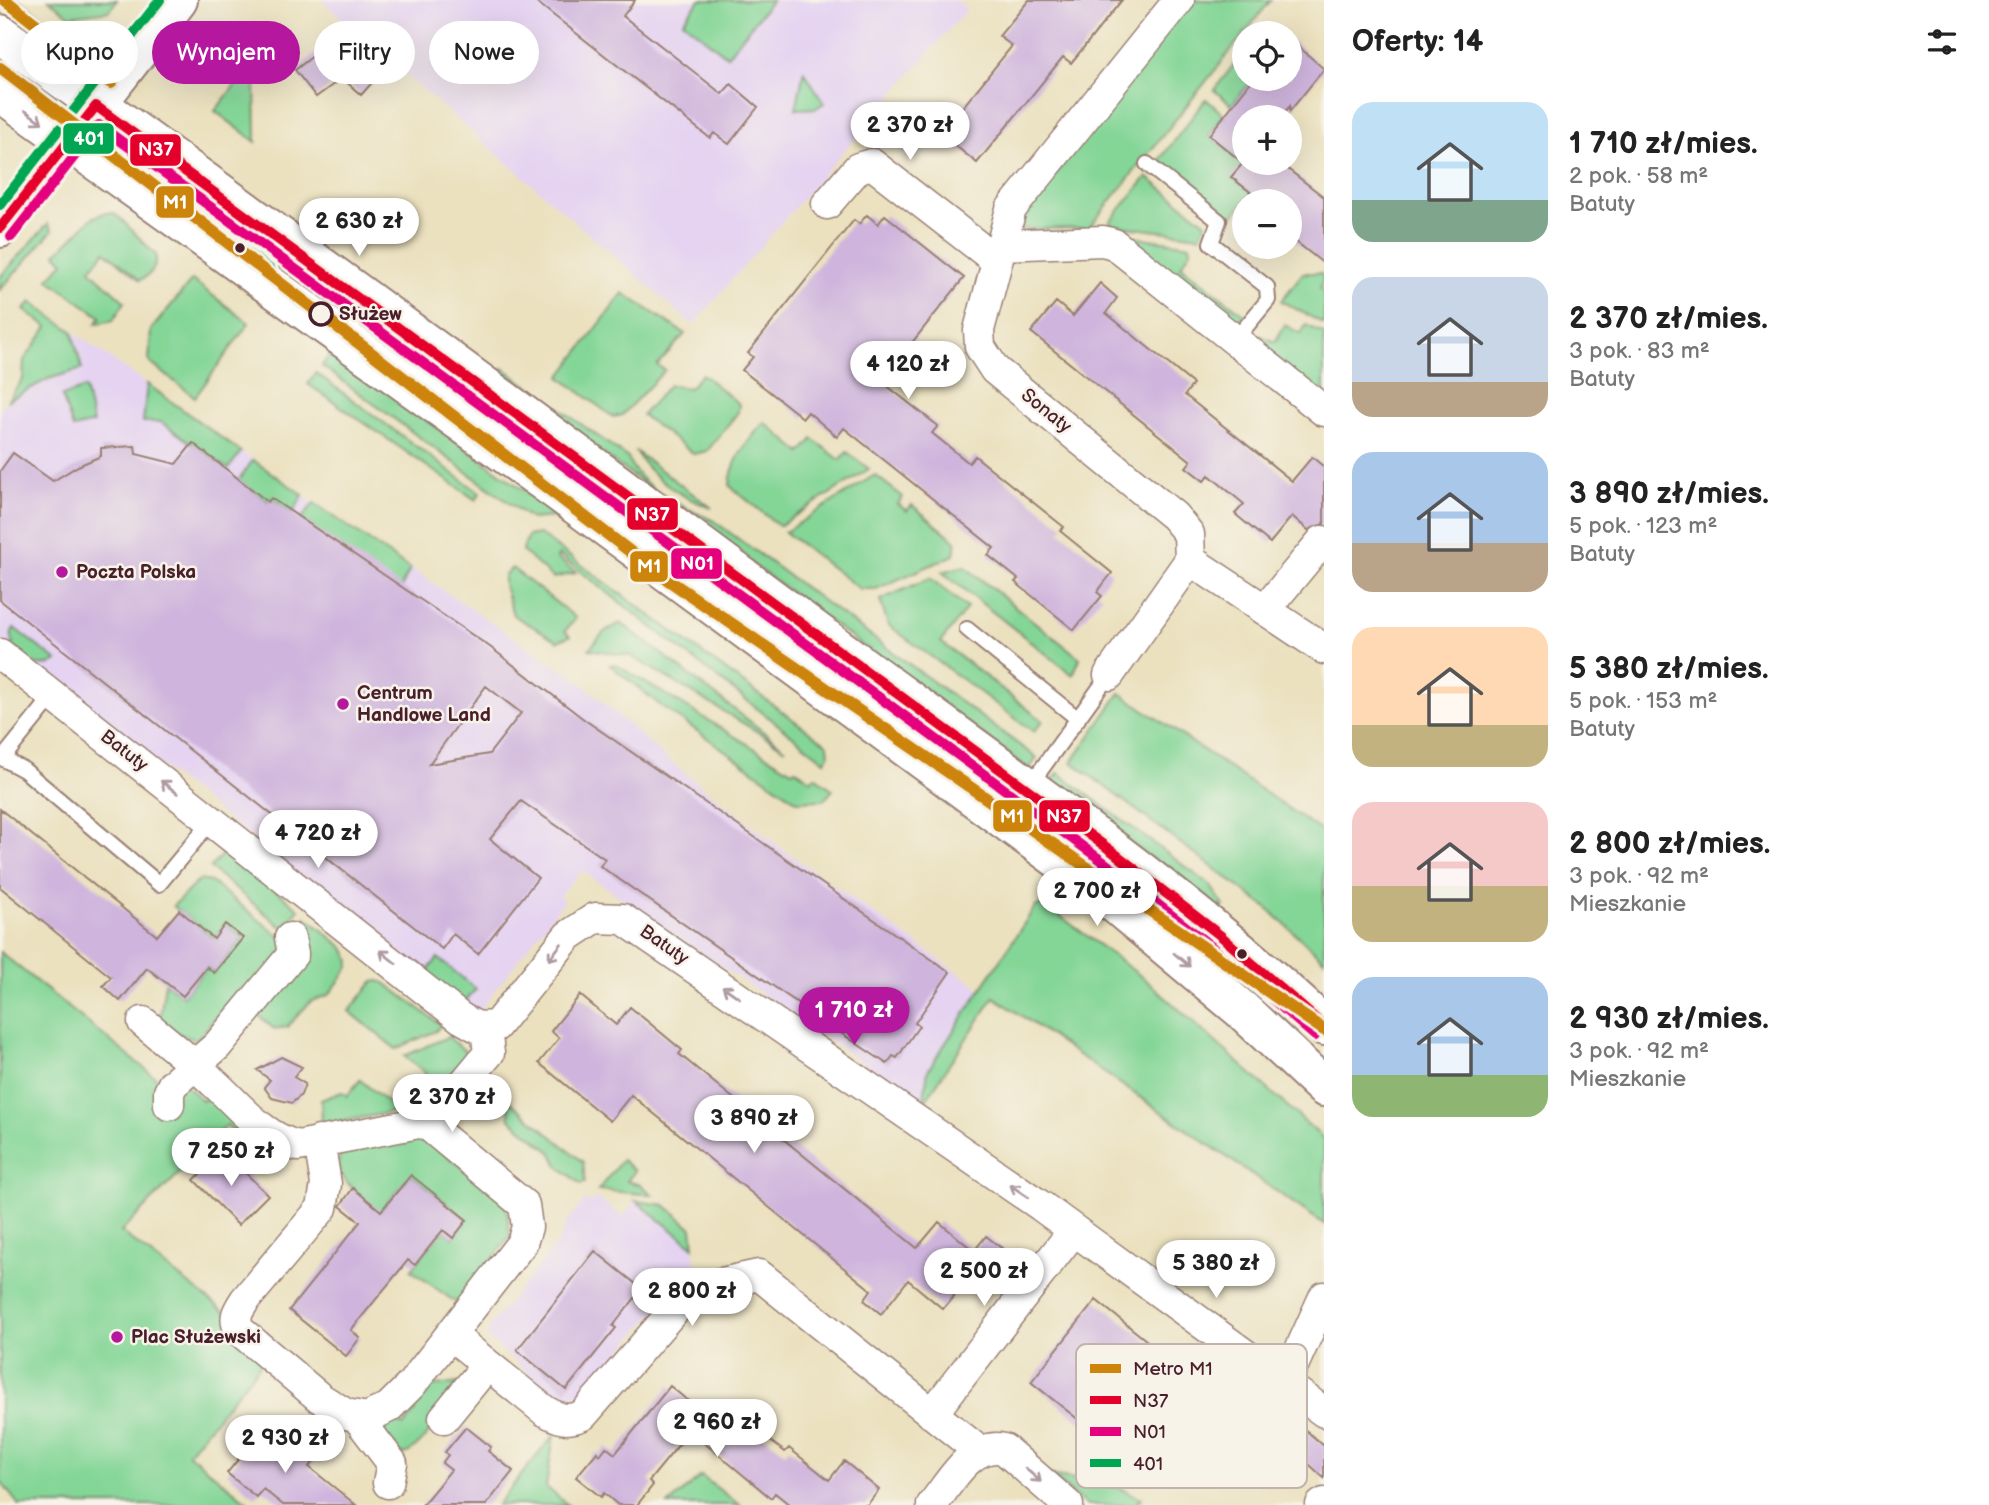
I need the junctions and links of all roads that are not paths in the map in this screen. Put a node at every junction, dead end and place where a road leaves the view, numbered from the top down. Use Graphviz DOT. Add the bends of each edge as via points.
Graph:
graph roads {
  1 [pos="178,0"];
  2 [pos="1179,0"];
  3 [pos="0,33"];
  4 [pos="0,92"];
  5 [pos="96,106"];
  6 [pos="69,141"];
  7 [pos="1147,164"];
  8 [pos="827,204"];
  9 [pos="0,228"];
  10 [pos="999,253"];
  11 [pos="1235,340"];
  12 [pos="1324,411"];
  13 [pos="1322,541"];
  14 [pos="1190,560"];
  15 [pos="1265,610"];
  16 [pos="1324,624"];
  17 [pos="1292,628"];
  18 [pos="967,629"];
  19 [pos="1324,649"];
  20 [pos="0,654"];
  21 [pos="1109,675"];
  22 [pos="53,696"];
  23 [pos="1078,719"];
  24 [pos="1,758"];
  25 [pos="1027,789"];
  26 [pos="212,820"];
  27 [pos="290,938"];
  28 [pos="143,1022"];
  29 [pos="1324,1026"];
  30 [pos="486,1029"];
  31 [pos="194,1065"];
  32 [pos="1324,1087"];
  33 [pos="169,1105"];
  34 [pos="424,1122"];
  35 [pos="319,1140"];
  36 [pos="1074,1230"];
  37 [pos="1324,1297"];
  38 [pos="451,1335"];
  39 [pos="1234,1344"];
  40 [pos="1303,1344"];
  41 [pos="487,1365"];
  42 [pos="1307,1398"];
  43 [pos="1324,1412"];
  44 [pos="932,1414"];
  45 [pos="357,1417"];
  46 [pos="444,1418"];
  47 [pos="988,1449"];
  48 [pos="388,1483"];
  49 [pos="932,1505"];
  50 [pos="1068,1505"];
  1 -- 5 [label="street"];
  2 -- 10 [label="street, Sonaty" via="1010,209"];
  3 -- 5 [label="street"];
  4 -- 6 [label="street, one-way"];
  5 -- 6 [label="street"];
  5 -- 25 [label="street" via="591,463"];
  6 -- 9 [label="street"];
  6 -- 32 [label="street, one-way" via="1074,870 1241,1010"];
  7 -- 11 [label="lane" via="1219,221 1211,243 1267,287 1268,300"];
  8 -- 10 [label="street" via="858,168 872,164"];
  10 -- 11 [label="street" via="1102,241 1114,244"];
  10 -- 14 [label="street, Sonaty" via="979,330 988,361 1161,503 1189,534"];
  11 -- 12 [label="street"];
  13 -- 15 [label="street"];
  14 -- 15 [label="street"];
  14 -- 21 [label="street"];
  15 -- 17 [label="street"];
  16 -- 17 [label="street"];
  17 -- 19 [label="street"];
  18 -- 23 [label="lane"];
  20 -- 22 [label="street, Batuty"];
  21 -- 23 [label="lane"];
  22 -- 24 [label="lane"];
  26 -- 22 [label="street, Batuty, one-way"];
  23 -- 25 [label="lane"];
  24 -- 26 [label="lane" via="24,770 159,884"];
  25 -- 29 [label="street" via="1172,895"];
  30 -- 26 [label="street, Batuty, one-way" via="461,1018"];
  27 -- 31 [label="street" via="293,954 217,1046"];
  28 -- 31 [label="street"];
  30 -- 34 [label="street" via="489,1053 440,1112"];
  36 -- 30 [label="street, Batuty, one-way" via="624,919 595,918 568,936 496,1026"];
  31 -- 33 [label="street" via="170,1088"];
  31 -- 35 [label="street" via="282,1142 298,1146"];
  34 -- 35 [label="street"];
  34 -- 38 [label="street" via="524,1205 527,1216 523,1243"];
  35 -- 45 [label="street" via="326,1184 321,1208 245,1300 235,1321 240,1331 320,1398"];
  36 -- 39 [label="street, Batuty"];
  36 -- 44 [label="street"];
  37 -- 40 [label="street"];
  38 -- 41 [label="street"];
  38 -- 45 [label="street" via="389,1407 367,1418"];
  41 -- 44 [label="street" via="545,1411 572,1420 583,1415 685,1298 703,1287 759,1275"];
  41 -- 46 [label="street"];
  42 -- 43 [label="street, Batuty"];
  44 -- 47 [label="street"];
  45 -- 48 [label="street" via="392,1463"];
  47 -- 49 [label="street" via="971,1456"];
  47 -- 50 [label="street, one-way" via="1004,1449"];
}
